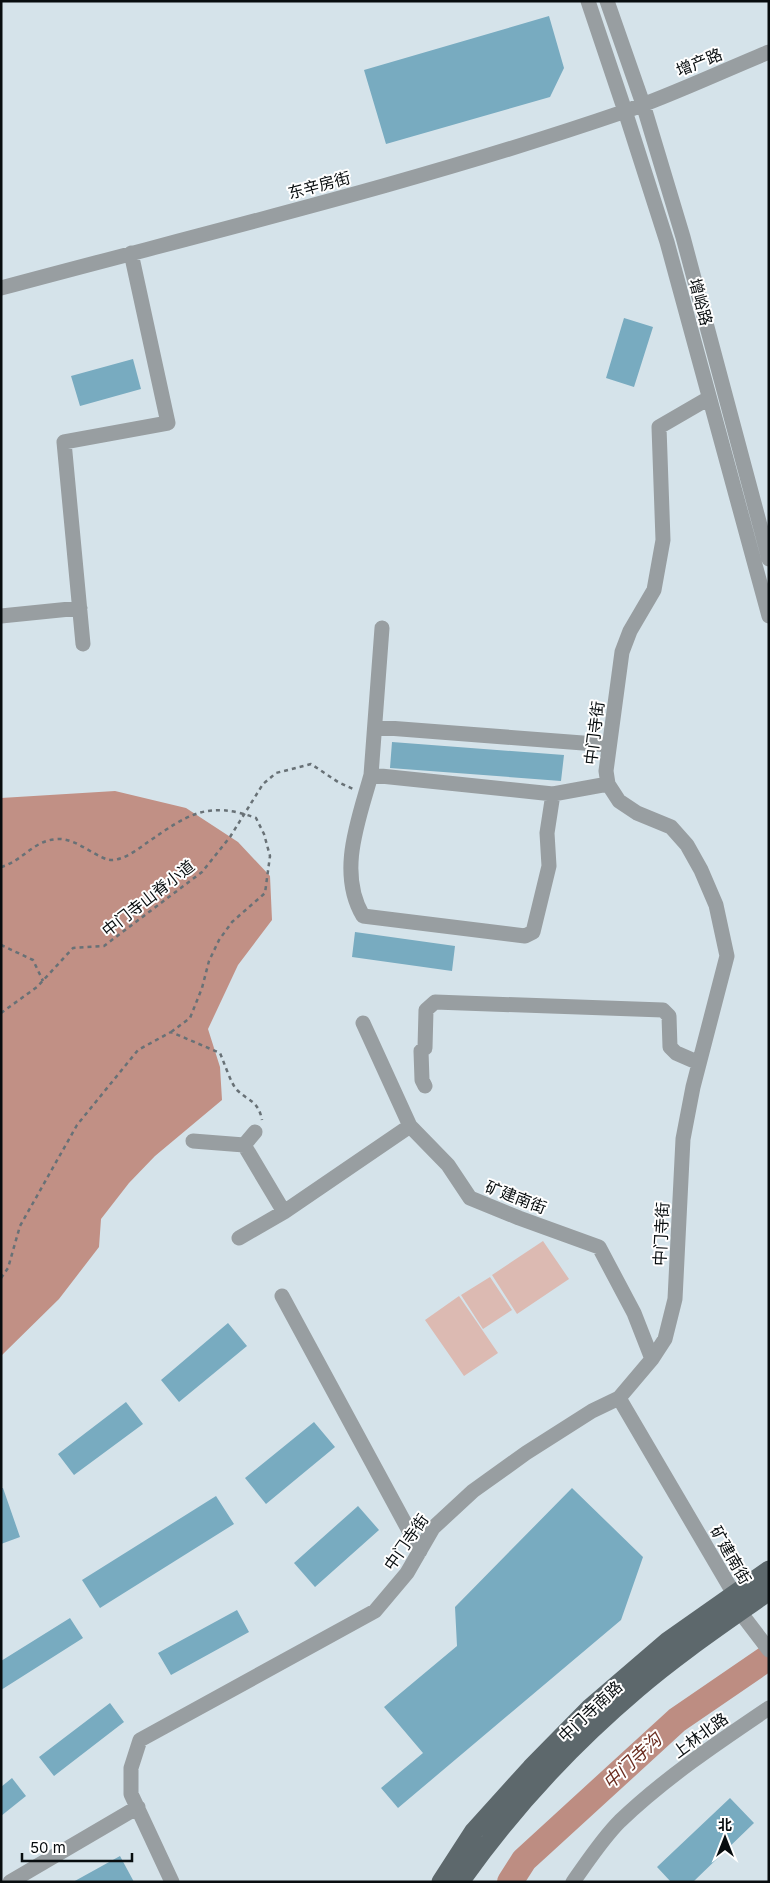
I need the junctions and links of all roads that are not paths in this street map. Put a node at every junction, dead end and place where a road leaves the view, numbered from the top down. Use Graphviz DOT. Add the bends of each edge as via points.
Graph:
graph roads {
  1 [pos="588,1"];
  2 [pos="607,1"];
  3 [pos="769,52"];
  4 [pos="643,104"];
  5 [pos="626,111"];
  6 [pos="130,253"];
  7 [pos="1,288"];
  8 [pos="709,398"];
  9 [pos="765,530"];
  10 [pos="769,559"];
  11 [pos="80,608"];
  12 [pos="1,616"];
  13 [pos="769,616"];
  14 [pos="382,628"];
  15 [pos="83,644"];
  16 [pos="375,727"];
  17 [pos="609,745"];
  18 [pos="371,775"];
  19 [pos="608,784"];
  20 [pos="553,794"];
  21 [pos="363,1023"];
  22 [pos="699,1063"];
  23 [pos="426,1086"];
  24 [pos="410,1126"];
  25 [pos="254,1132"];
  26 [pos="193,1141"];
  27 [pos="244,1145"];
  28 [pos="284,1212"];
  29 [pos="239,1238"];
  30 [pos="282,1296"];
  31 [pos="652,1359"];
  32 [pos="619,1398"];
  33 [pos="420,1551"];
  34 [pos="769,1570"];
  35 [pos="769,1591"];
  36 [pos="734,1594"];
  37 [pos="740,1612"];
  38 [pos="769,1650"];
  39 [pos="769,1708"];
  40 [pos="138,1807"];
  41 [pos="10,1882"];
  42 [pos="172,1882"];
  43 [pos="441,1882"];
  44 [pos="460,1882"];
  45 [pos="574,1882"];
  1 -- 5 [label="street, 增峪路"];
  2 -- 4 [label="street, 增峪路"];
  3 -- 4 [label="street, 增产路"];
  4 -- 5 [label="street, 东辛房街"];
  4 -- 9 [label="street, 增峪路"];
  5 -- 6 [label="street, 东辛房街" via="433,172"];
  5 -- 8 [label="street, 增峪路" via="667,242"];
  6 -- 7 [label="street, 东辛房街"];
  6 -- 11 [label="street" via="168,423 64,442"];
  8 -- 13 [label="street, 增峪路"];
  8 -- 17 [label="street, 中门寺街" via="659,427 663,540 654,590 622,652"];
  9 -- 10 [label="street, 增峪路"];
  11 -- 12 [label="street"];
  11 -- 15 [label="street"];
  14 -- 16 [label="street"];
  16 -- 17 [label="street"];
  16 -- 18 [label="street"];
  17 -- 19 [label="street, 中门寺街"];
  18 -- 20 [label="street"];
  18 -- 20 [label="street" via="352,847 350,867 356,904 363,916 524,936 533,932 549,866 547,834"];
  19 -- 20 [label="street"];
  19 -- 22 [label="street, 中门寺街" via="619,801 637,813 671,827 687,845 716,905 727,956"];
  21 -- 24 [label="street, 矿建南街"];
  22 -- 23 [label="street" via="670,1047 669,1016 663,1010 435,1002 426,1010 427,1036 425,1048 421,1051 422,1080"];
  22 -- 31 [label="street, 中门寺街" via="684,1139 675,1299 665,1339"];
  24 -- 28 [label="street"];
  24 -- 31 [label="street, 矿建南街" via="448,1165 470,1198 599,1247 634,1313"];
  25 -- 27 [label="street"];
  26 -- 27 [label="street"];
  27 -- 28 [label="street"];
  28 -- 29 [label="street"];
  30 -- 33 [label="street"];
  31 -- 32 [label="street, 中门寺街"];
  32 -- 33 [label="street, 中门寺街" via="592,1411 526,1453 473,1491 433,1528"];
  32 -- 36 [label="street, 矿建南街"];
  33 -- 40 [label="street, 中门寺街" via="407,1573 375,1612 140,1740 132,1768 132,1794"];
  34 -- 36 [label="main road, 中门寺南路"];
  35 -- 37 [label="main road, 中门寺南路"];
  36 -- 37 [label="street, 矿建南街"];
  36 -- 43 [label="main road, 中门寺南路" via="668,1640 590,1708 474,1831"];
  37 -- 38 [label="street, 矿建南街"];
  37 -- 44 [label="main road, 中门寺南路" via="639,1687 598,1723 569,1751 481,1851"];
  39 -- 45 [label="street, 上林北路" via="708,1749 619,1822"];
  40 -- 41 [label="street"];
  40 -- 42 [label="street, 中门寺街"];
}
